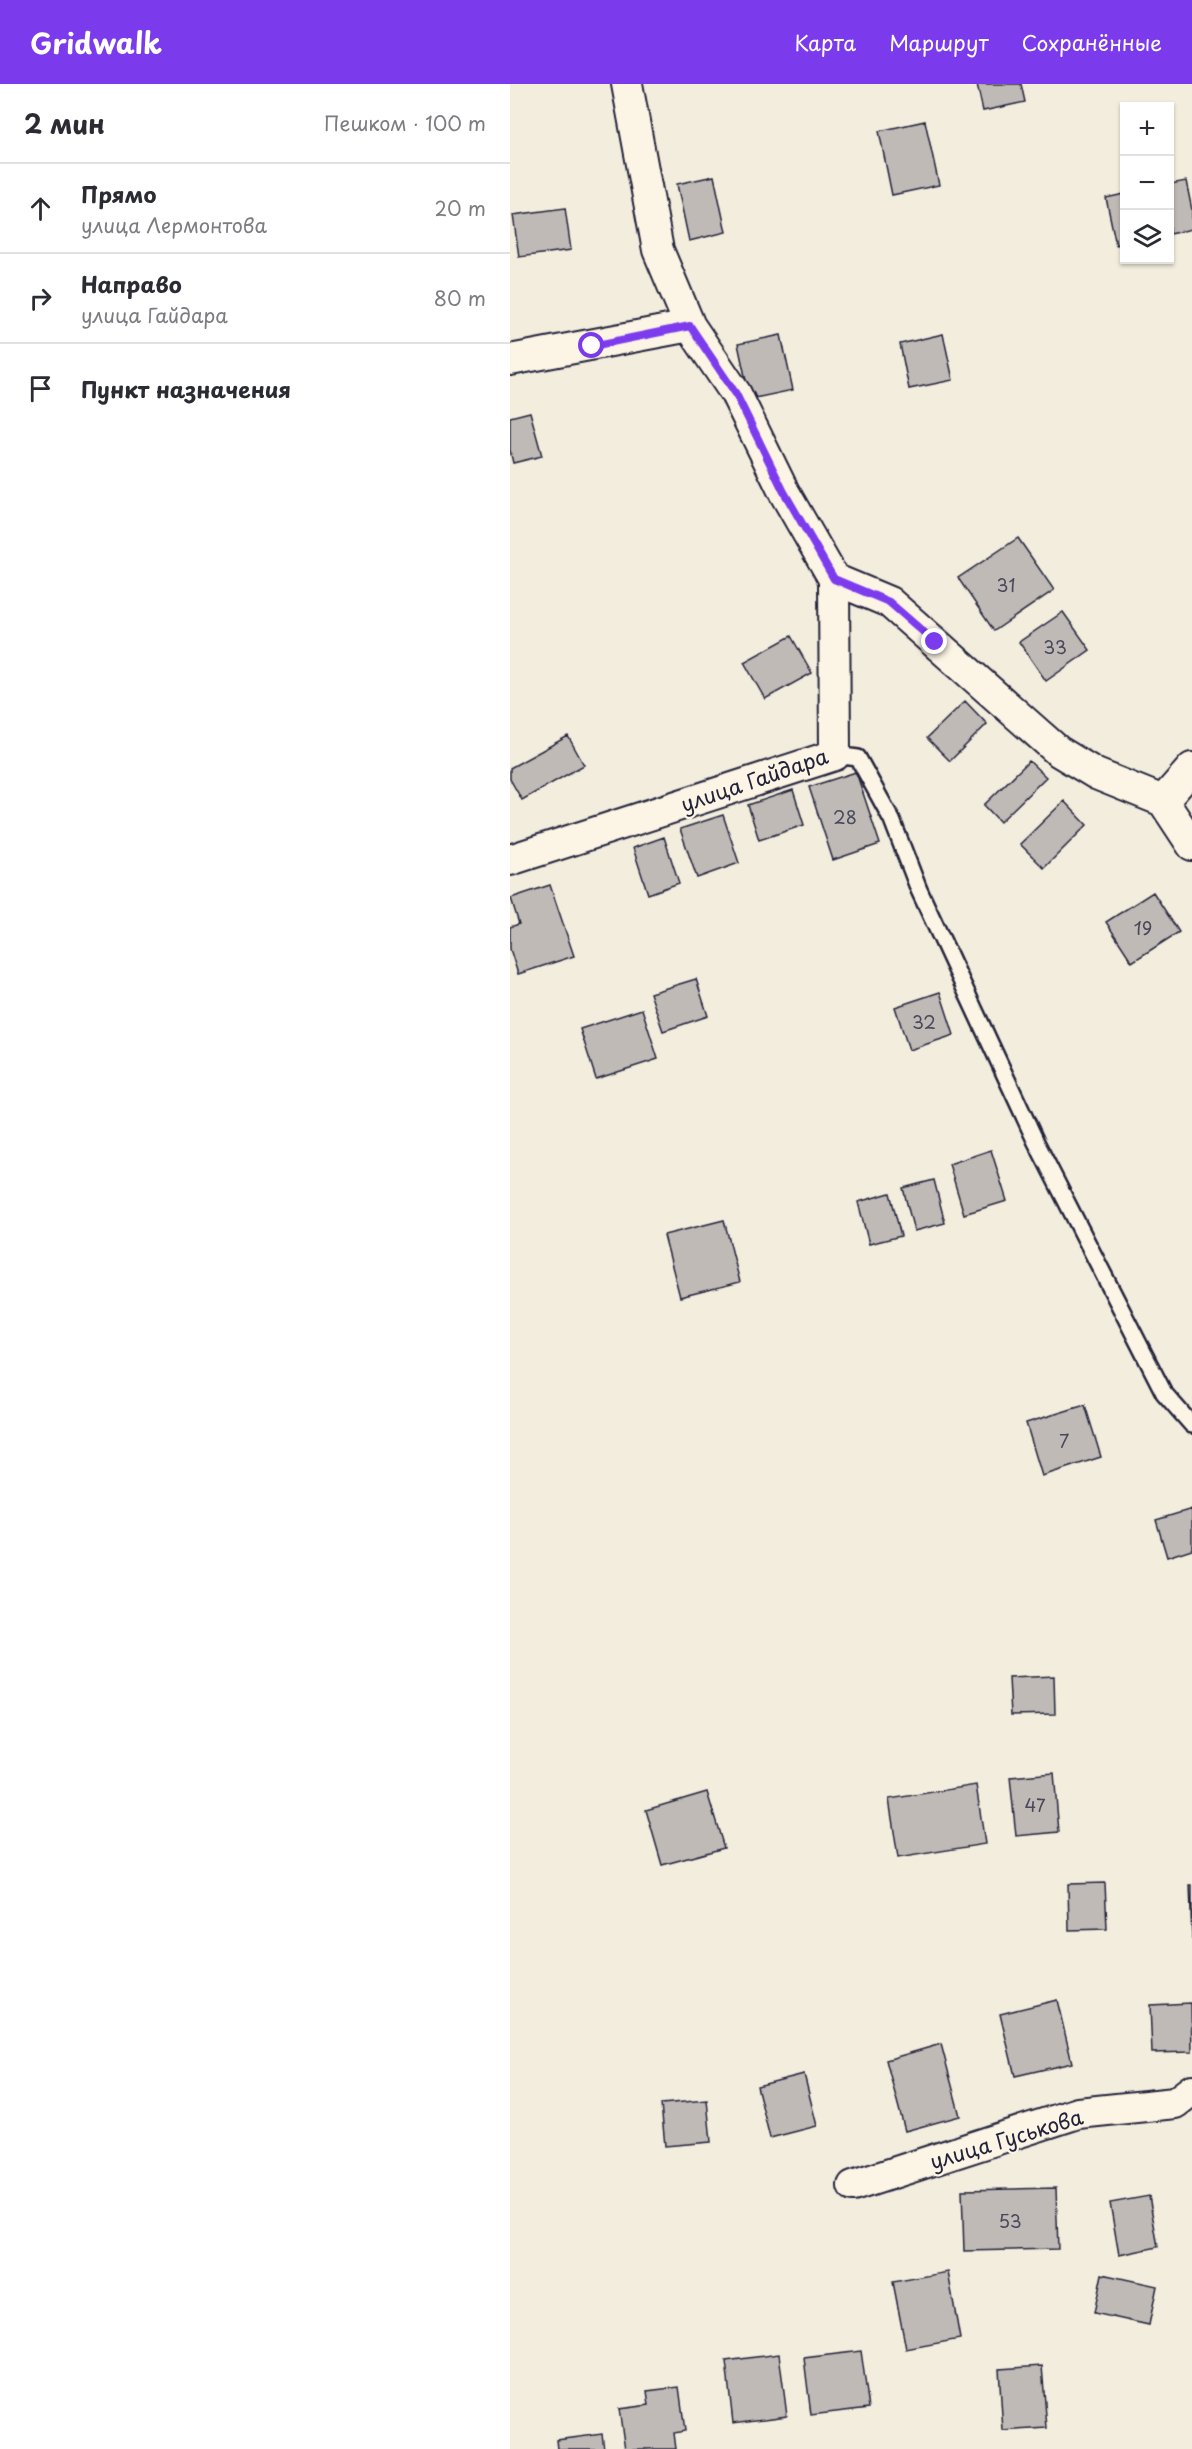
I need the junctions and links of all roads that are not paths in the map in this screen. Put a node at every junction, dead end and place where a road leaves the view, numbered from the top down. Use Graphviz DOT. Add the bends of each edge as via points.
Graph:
graph roads {
  1 [pos="627,84"];
  2 [pos="690,326"];
  3 [pos="510,360"];
  4 [pos="834,579"];
  5 [pos="836,755"];
  6 [pos="1192,768"];
  7 [pos="1163,801"];
  8 [pos="1192,845"];
  9 [pos="510,860"];
  10 [pos="1192,1425"];
  11 [pos="1192,2090"];
  12 [pos="854,2186"];
  1 -- 2 [label="street, улица Гайдара" via="658,250"];
  2 -- 3 [label="street"];
  2 -- 4 [label="street, улица Гайдара" via="736,394 784,492"];
  4 -- 5 [label="street, улица Гайдара"];
  4 -- 7 [label="street" via="889,602 1058,751 1096,774"];
  5 -- 9 [label="street, улица Гайдара"];
  5 -- 10 [label="lane" via="858,758 892,820 919,890 1036,1142 1164,1393"];
  6 -- 7 [label="street"];
  7 -- 8 [label="street"];
  11 -- 12 [label="street, улица Гуськова" via="1175,2103 1078,2113"];
}
